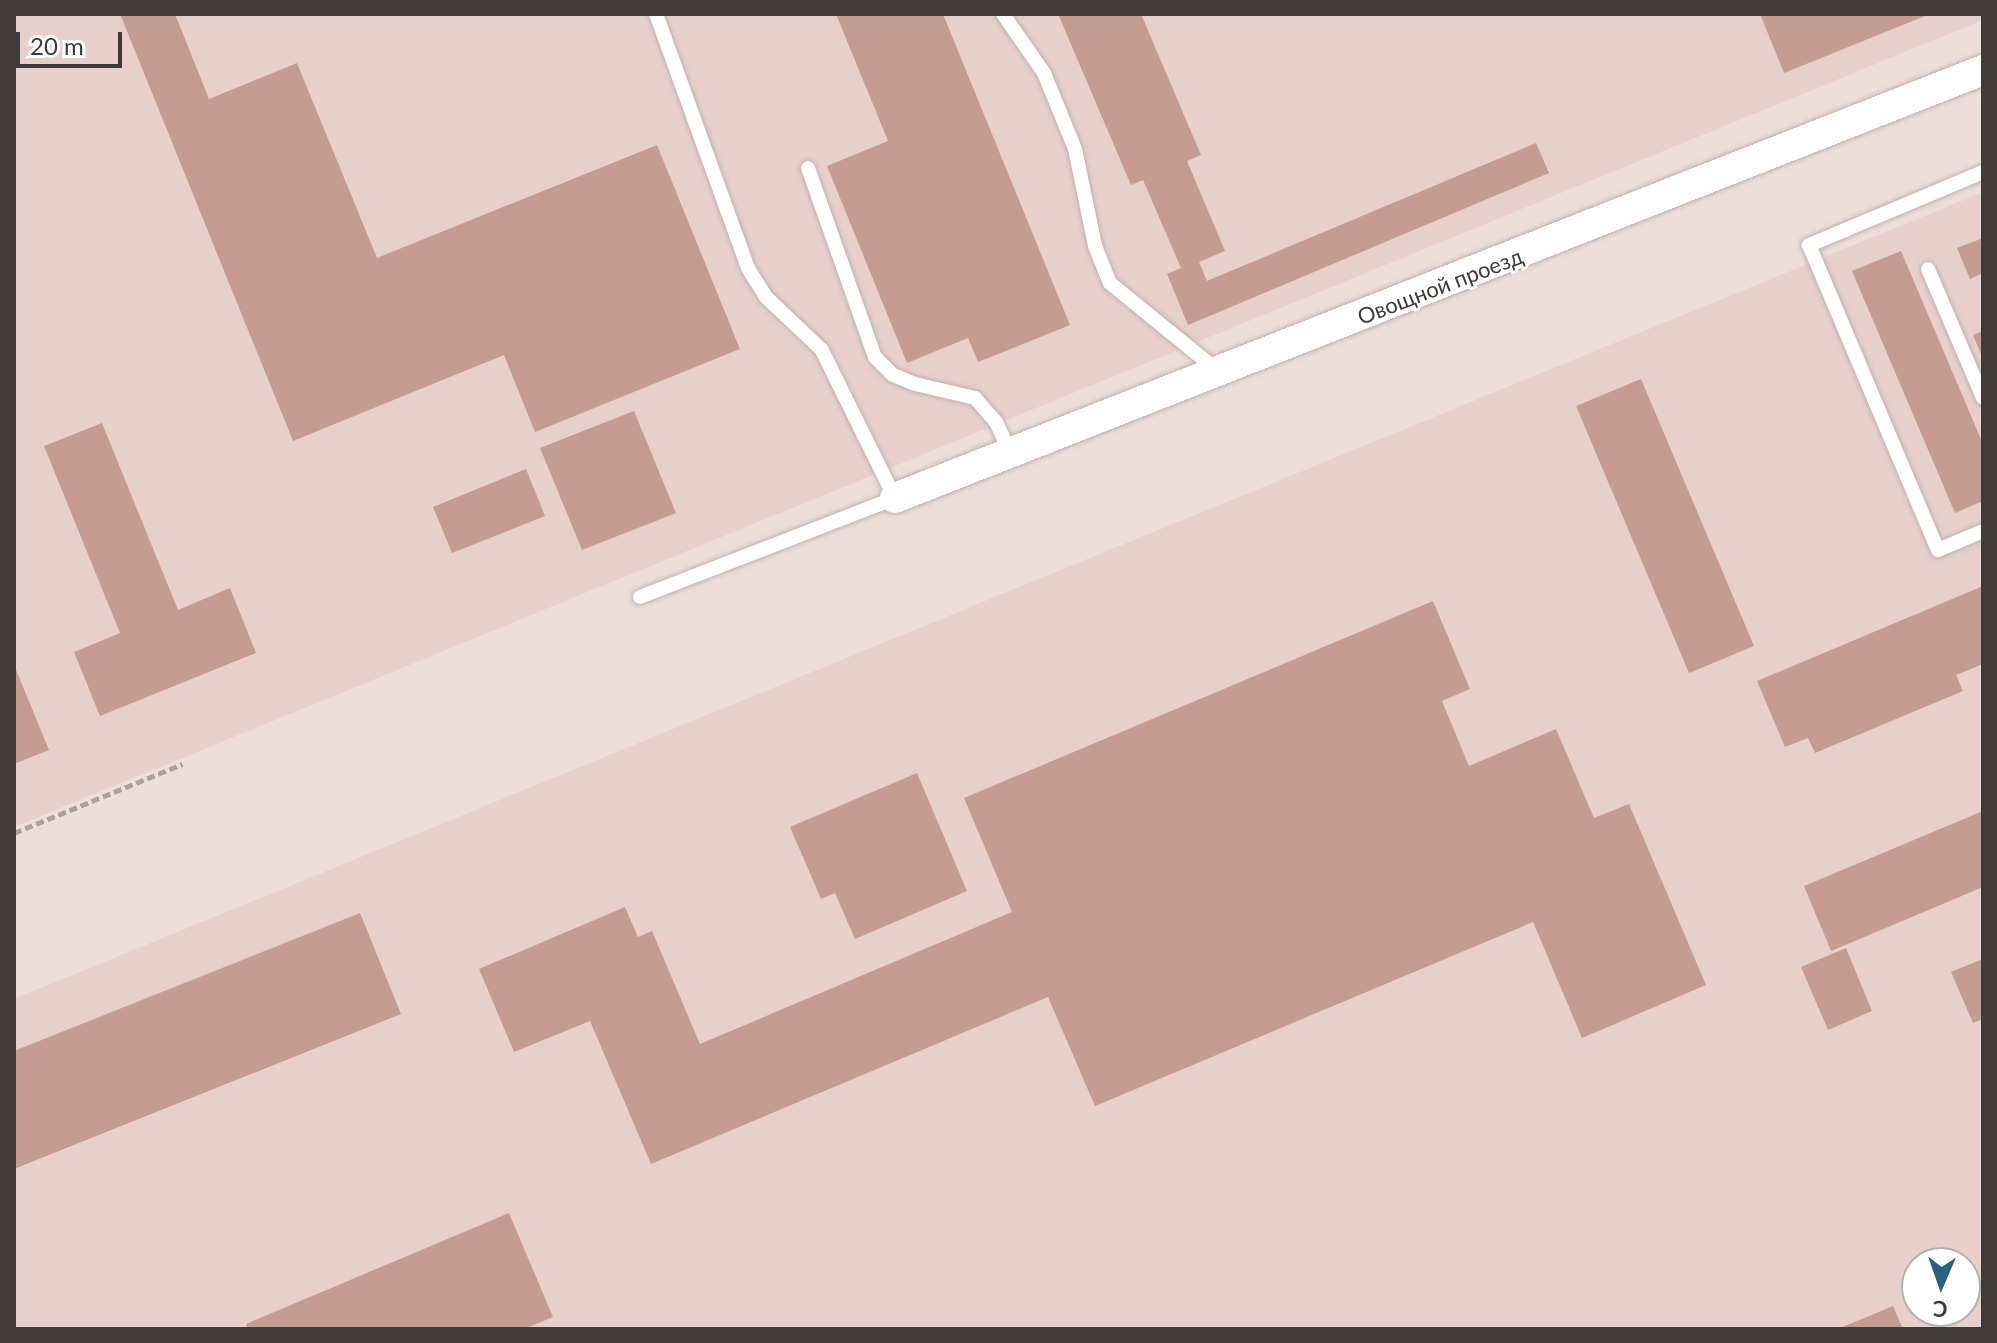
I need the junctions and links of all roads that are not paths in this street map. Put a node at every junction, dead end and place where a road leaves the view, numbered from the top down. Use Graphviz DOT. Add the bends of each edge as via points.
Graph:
graph roads {
  1 [pos="656,14"];
  2 [pos="1003,14"];
  3 [pos="1983,70"];
  4 [pos="808,168"];
  5 [pos="1983,172"];
  6 [pos="1928,269"];
  7 [pos="1220,372"];
  8 [pos="1983,398"];
  9 [pos="1011,455"];
  10 [pos="895,498"];
  11 [pos="1983,531"];
  12 [pos="640,597"];
  1 -- 10 [label="lane" via="748,268 766,297 822,350"];
  2 -- 7 [label="lane" via="1044,73 1075,149 1095,246 1110,283"];
  3 -- 7 [label="street, Овощной проезд"];
  4 -- 9 [label="lane" via="875,357 893,375 975,398 996,422"];
  5 -- 11 [label="lane" via="1809,245 1938,550"];
  6 -- 8 [label="lane"];
  7 -- 9 [label="street, Овощной проезд"];
  9 -- 10 [label="street, Овощной проезд"];
  10 -- 12 [label="lane"];
}
